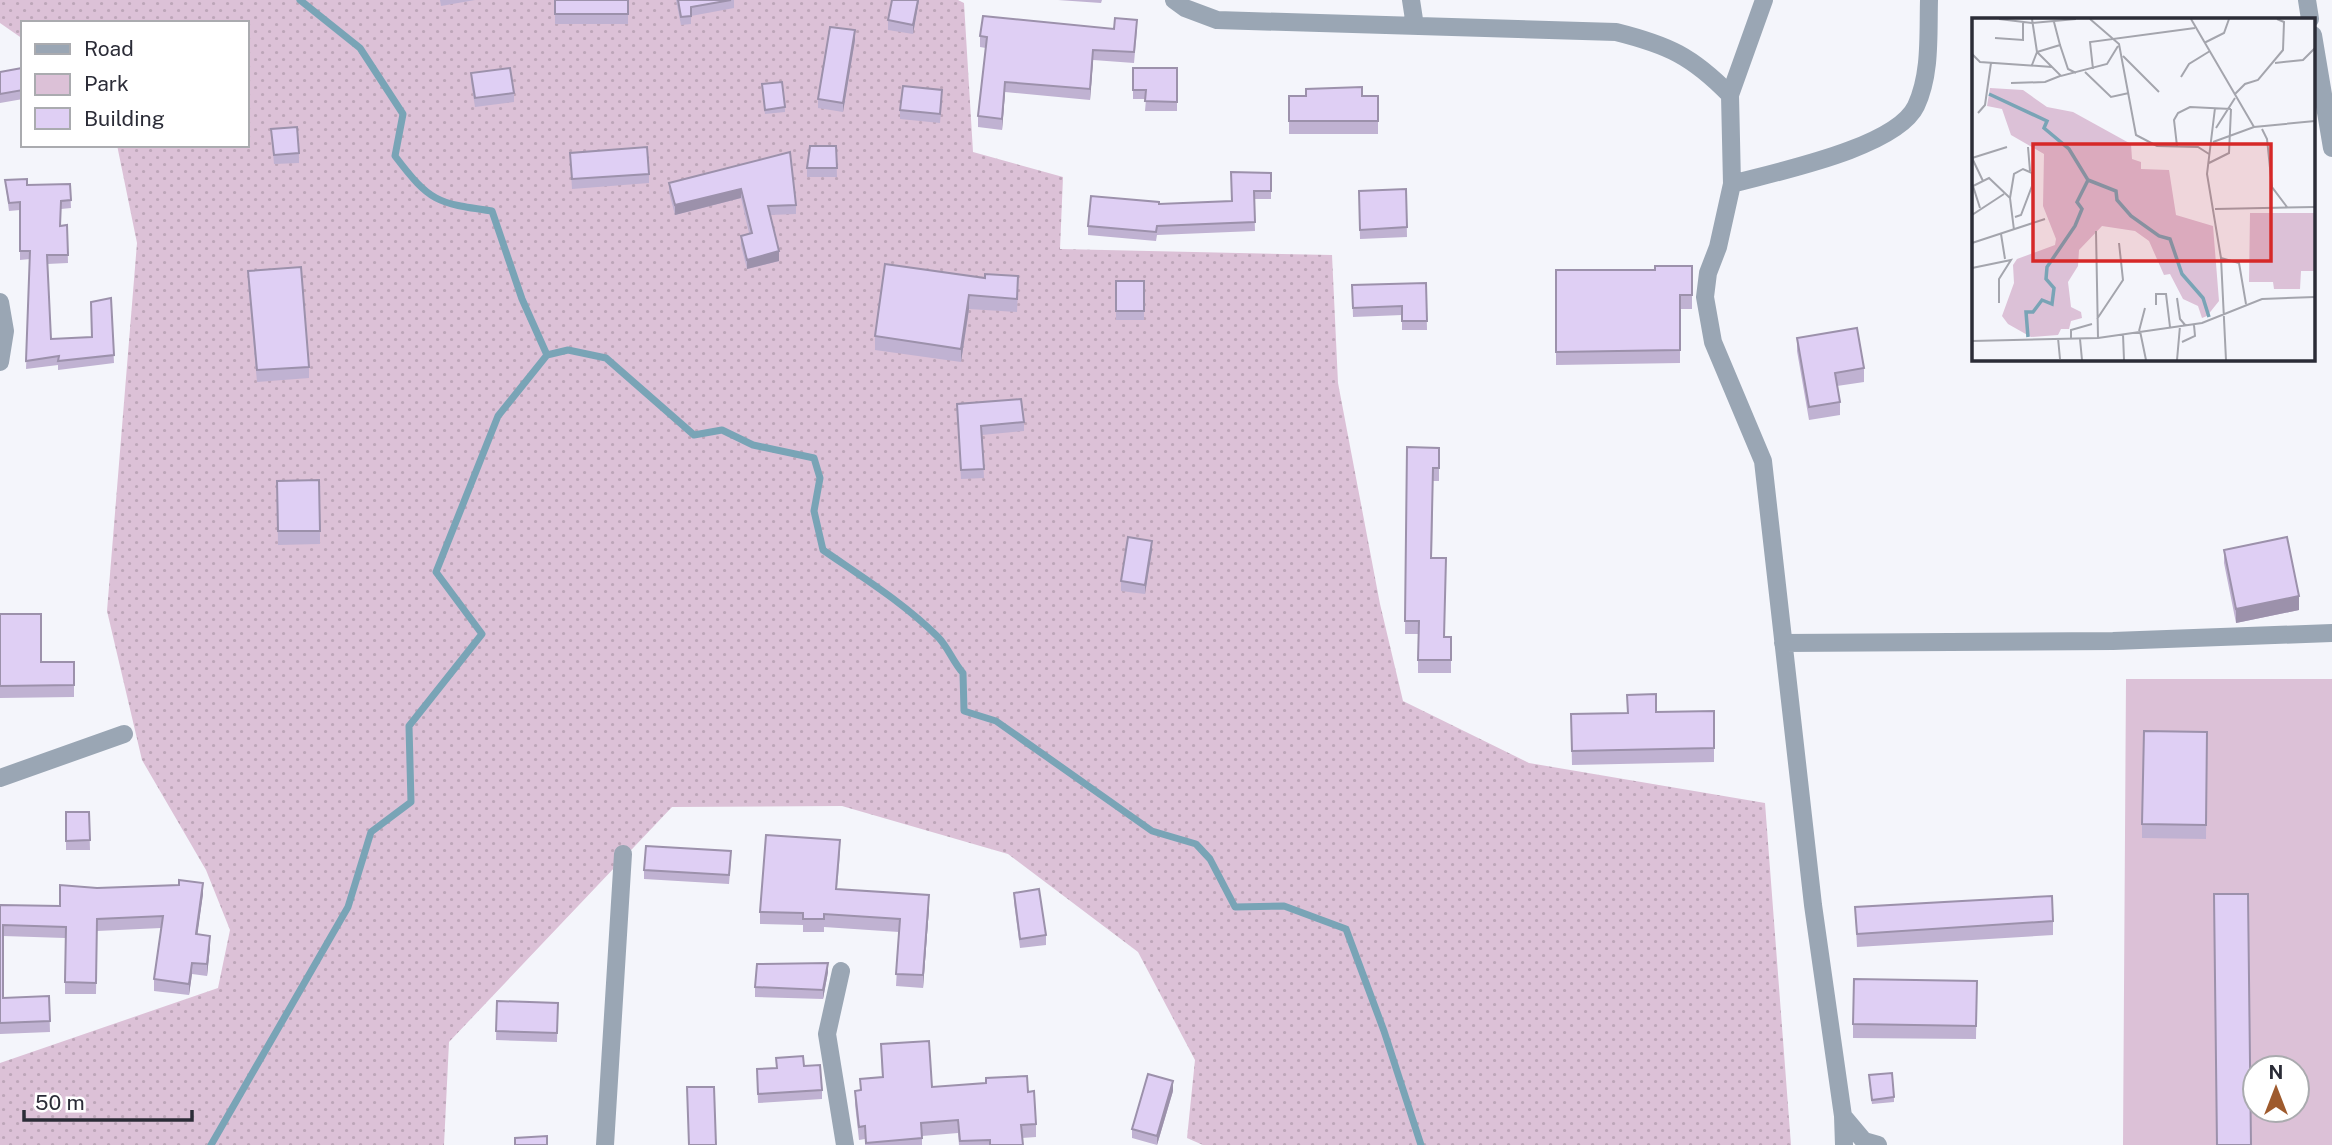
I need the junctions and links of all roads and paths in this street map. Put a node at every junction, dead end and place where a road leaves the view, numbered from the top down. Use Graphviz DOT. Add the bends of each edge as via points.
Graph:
graph roads {
  1 [pos="1174,0"];
  2 [pos="1411,0"];
  3 [pos="1763,0"];
  4 [pos="1929,0"];
  5 [pos="2307,0"];
  6 [pos="2310,18"];
  7 [pos="1415,26"];
  8 [pos="2314,41"];
  9 [pos="1730,95"];
  10 [pos="2332,148"];
  11 [pos="1732,184"];
  12 [pos="0,302"];
  13 [pos="0,362"];
  14 [pos="2332,633"];
  15 [pos="1783,643"];
  16 [pos="124,734"];
  17 [pos="0,778"];
  18 [pos="623,854"];
  19 [pos="841,971"];
  20 [pos="1843,1115"];
  21 [pos="605,1145"];
  22 [pos="845,1145"];
  23 [pos="1844,1145"];
  24 [pos="1878,1145"];
  1 -- 7 [label="street" via="1217,20"];
  2 -- 7 [label="street"];
  3 -- 9 [label="street"];
  4 -- 11 [label="street" via="1927,65 1914,110 1894,128 1846,153"];
  5 -- 6 [label="street"];
  7 -- 9 [label="street" via="1616,32 1662,43 1705,70"];
  8 -- 10 [label="street"];
  9 -- 11 [label="street"];
  11 -- 15 [label="street" via="1705,297 1713,342 1762,461"];
  12 -- 13 [label="street" via="5,331"];
  14 -- 15 [label="street" via="2113,642"];
  15 -- 20 [label="street"];
  16 -- 17 [label="street"];
  18 -- 21 [label="street"];
  19 -- 22 [label="street" via="827,1034"];
  20 -- 23 [label="street"];
  20 -- 24 [label="street" via="1864,1141"];
}
